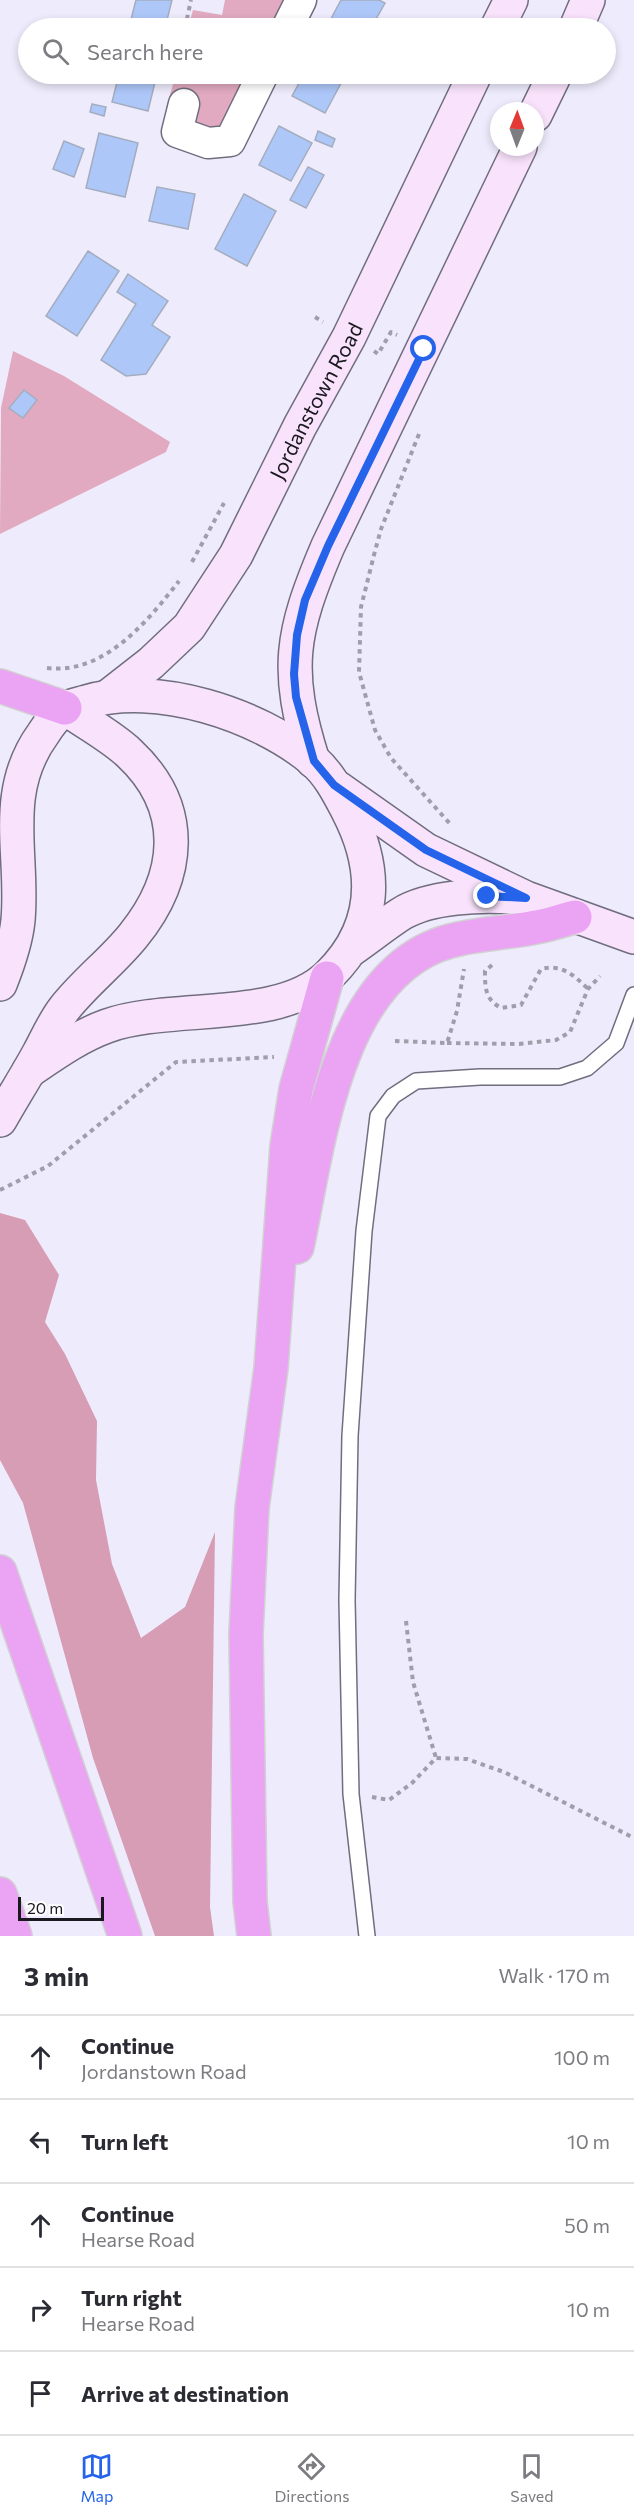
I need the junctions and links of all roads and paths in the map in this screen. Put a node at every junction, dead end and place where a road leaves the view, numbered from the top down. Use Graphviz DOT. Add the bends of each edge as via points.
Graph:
graph roads {
  1 [pos="191,0"];
  2 [pos="301,0"];
  3 [pos="511,0"];
  4 [pos="588,0"];
  5 [pos="187,18"];
  6 [pos="292,18"];
  7 [pos="502,18"];
  8 [pos="580,18"];
  9 [pos="259,84"];
  10 [pos="470,84"];
  11 [pos="550,84"];
  12 [pos="541,102"];
  13 [pos="184,104"];
  14 [pos="516,156"];
  15 [pos="420,431"];
  16 [pos="227,498"];
  17 [pos="191,564"];
  18 [pos="186,573"];
  19 [pos="8,689"];
  20 [pos="110,695"];
  21 [pos="65,708"];
  22 [pos="314,761"];
  23 [pos="334,785"];
  24 [pos="452,826"];
  25 [pos="526,898"];
  26 [pos="575,917"];
  27 [pos="634,937"];
  28 [pos="351,951"];
  29 [pos="495,963"];
  30 [pos="465,967"];
  31 [pos="600,976"];
  32 [pos="327,978"];
  33 [pos="0,984"];
  34 [pos="588,989"];
  35 [pos="634,995"];
  36 [pos="395,1041"];
  37 [pos="447,1043"];
  38 [pos="278,1057"];
  39 [pos="29,1071"];
  40 [pos="0,1120"];
  41 [pos="0,1190"];
  42 [pos="271,1368"];
  43 [pos="0,1572"];
  44 [pos="406,1621"];
  45 [pos="436,1758"];
  46 [pos="351,1794"];
  47 [pos="634,1838"];
  48 [pos="0,1894"];
  49 [pos="15,1936"];
  50 [pos="125,1936"];
  51 [pos="254,1936"];
  52 [pos="367,1936"];
  1 -- 5 [label="path"];
  2 -- 6 [label="street"];
  3 -- 7 [label="main road"];
  4 -- 8 [label="main road"];
  9 -- 13 [label="street" via="230,141 208,143 177,132"];
  10 -- 20 [label="main road, Jordanstown Road" via="349,336 236,555 189,627"];
  11 -- 12 [label="main road"];
  14 -- 22 [label="main road" via="305,600 294,674 300,720"];
  15 -- 24 [label="path" via="375,551 361,608 359,672 375,730 391,758"];
  16 -- 17 [label="path"];
  18 -- 19 [label="path" via="156,611 118,645 86,665 58,669 33,666"];
  19 -- 21 [label="highway"];
  20 -- 21 [label="main road"];
  20 -- 22 [label="main road" via="156,697 207,706 268,731"];
  21 -- 33 [label="main road" via="42,735 23,770 16,817 18,921"];
  21 -- 39 [label="main road" via="128,751 148,773 167,811 172,847 168,880 155,905 132,937 62,1012"];
  22 -- 23 [label="main road"];
  23 -- 25 [label="main road" via="426,850"];
  23 -- 28 [label="main road" via="368,861 367,911"];
  25 -- 26 [label="main road"];
  25 -- 28 [label="main road" via="448,899 403,913"];
  26 -- 27 [label="main road"];
  26 -- 42 [label="highway" via="535,928 449,941 416,956 372,998 356,1027 327,1108"];
  28 -- 32 [label="main road"];
  29 -- 34 [label="path" via="484,971 485,987 492,1003 501,1008 521,1005 541,969 552,966 566,970"];
  30 -- 37 [label="path"];
  31 -- 34 [label="path"];
  32 -- 39 [label="main road" via="296,996 267,1003 109,1025"];
  32 -- 42 [label="highway" via="296,1089 289,1134"];
  34 -- 37 [label="path" via="570,1032 556,1040"];
  35 -- 46 [label="lane" via="616,1043 587,1068 560,1077 416,1081 393,1096 378,1116 364,1232 350,1436 347,1599"];
  36 -- 37 [label="path"];
  38 -- 41 [label="path" via="176,1062 48,1166"];
  39 -- 40 [label="main road"];
  42 -- 51 [label="highway" via="252,1508 246,1634 250,1901"];
  43 -- 50 [label="highway"];
  44 -- 45 [label="path" via="413,1682"];
  45 -- 46 [label="path" via="389,1800"];
  45 -- 47 [label="path" via="467,1759 504,1772"];
  46 -- 52 [label="lane"];
  48 -- 49 [label="highway"];
}
